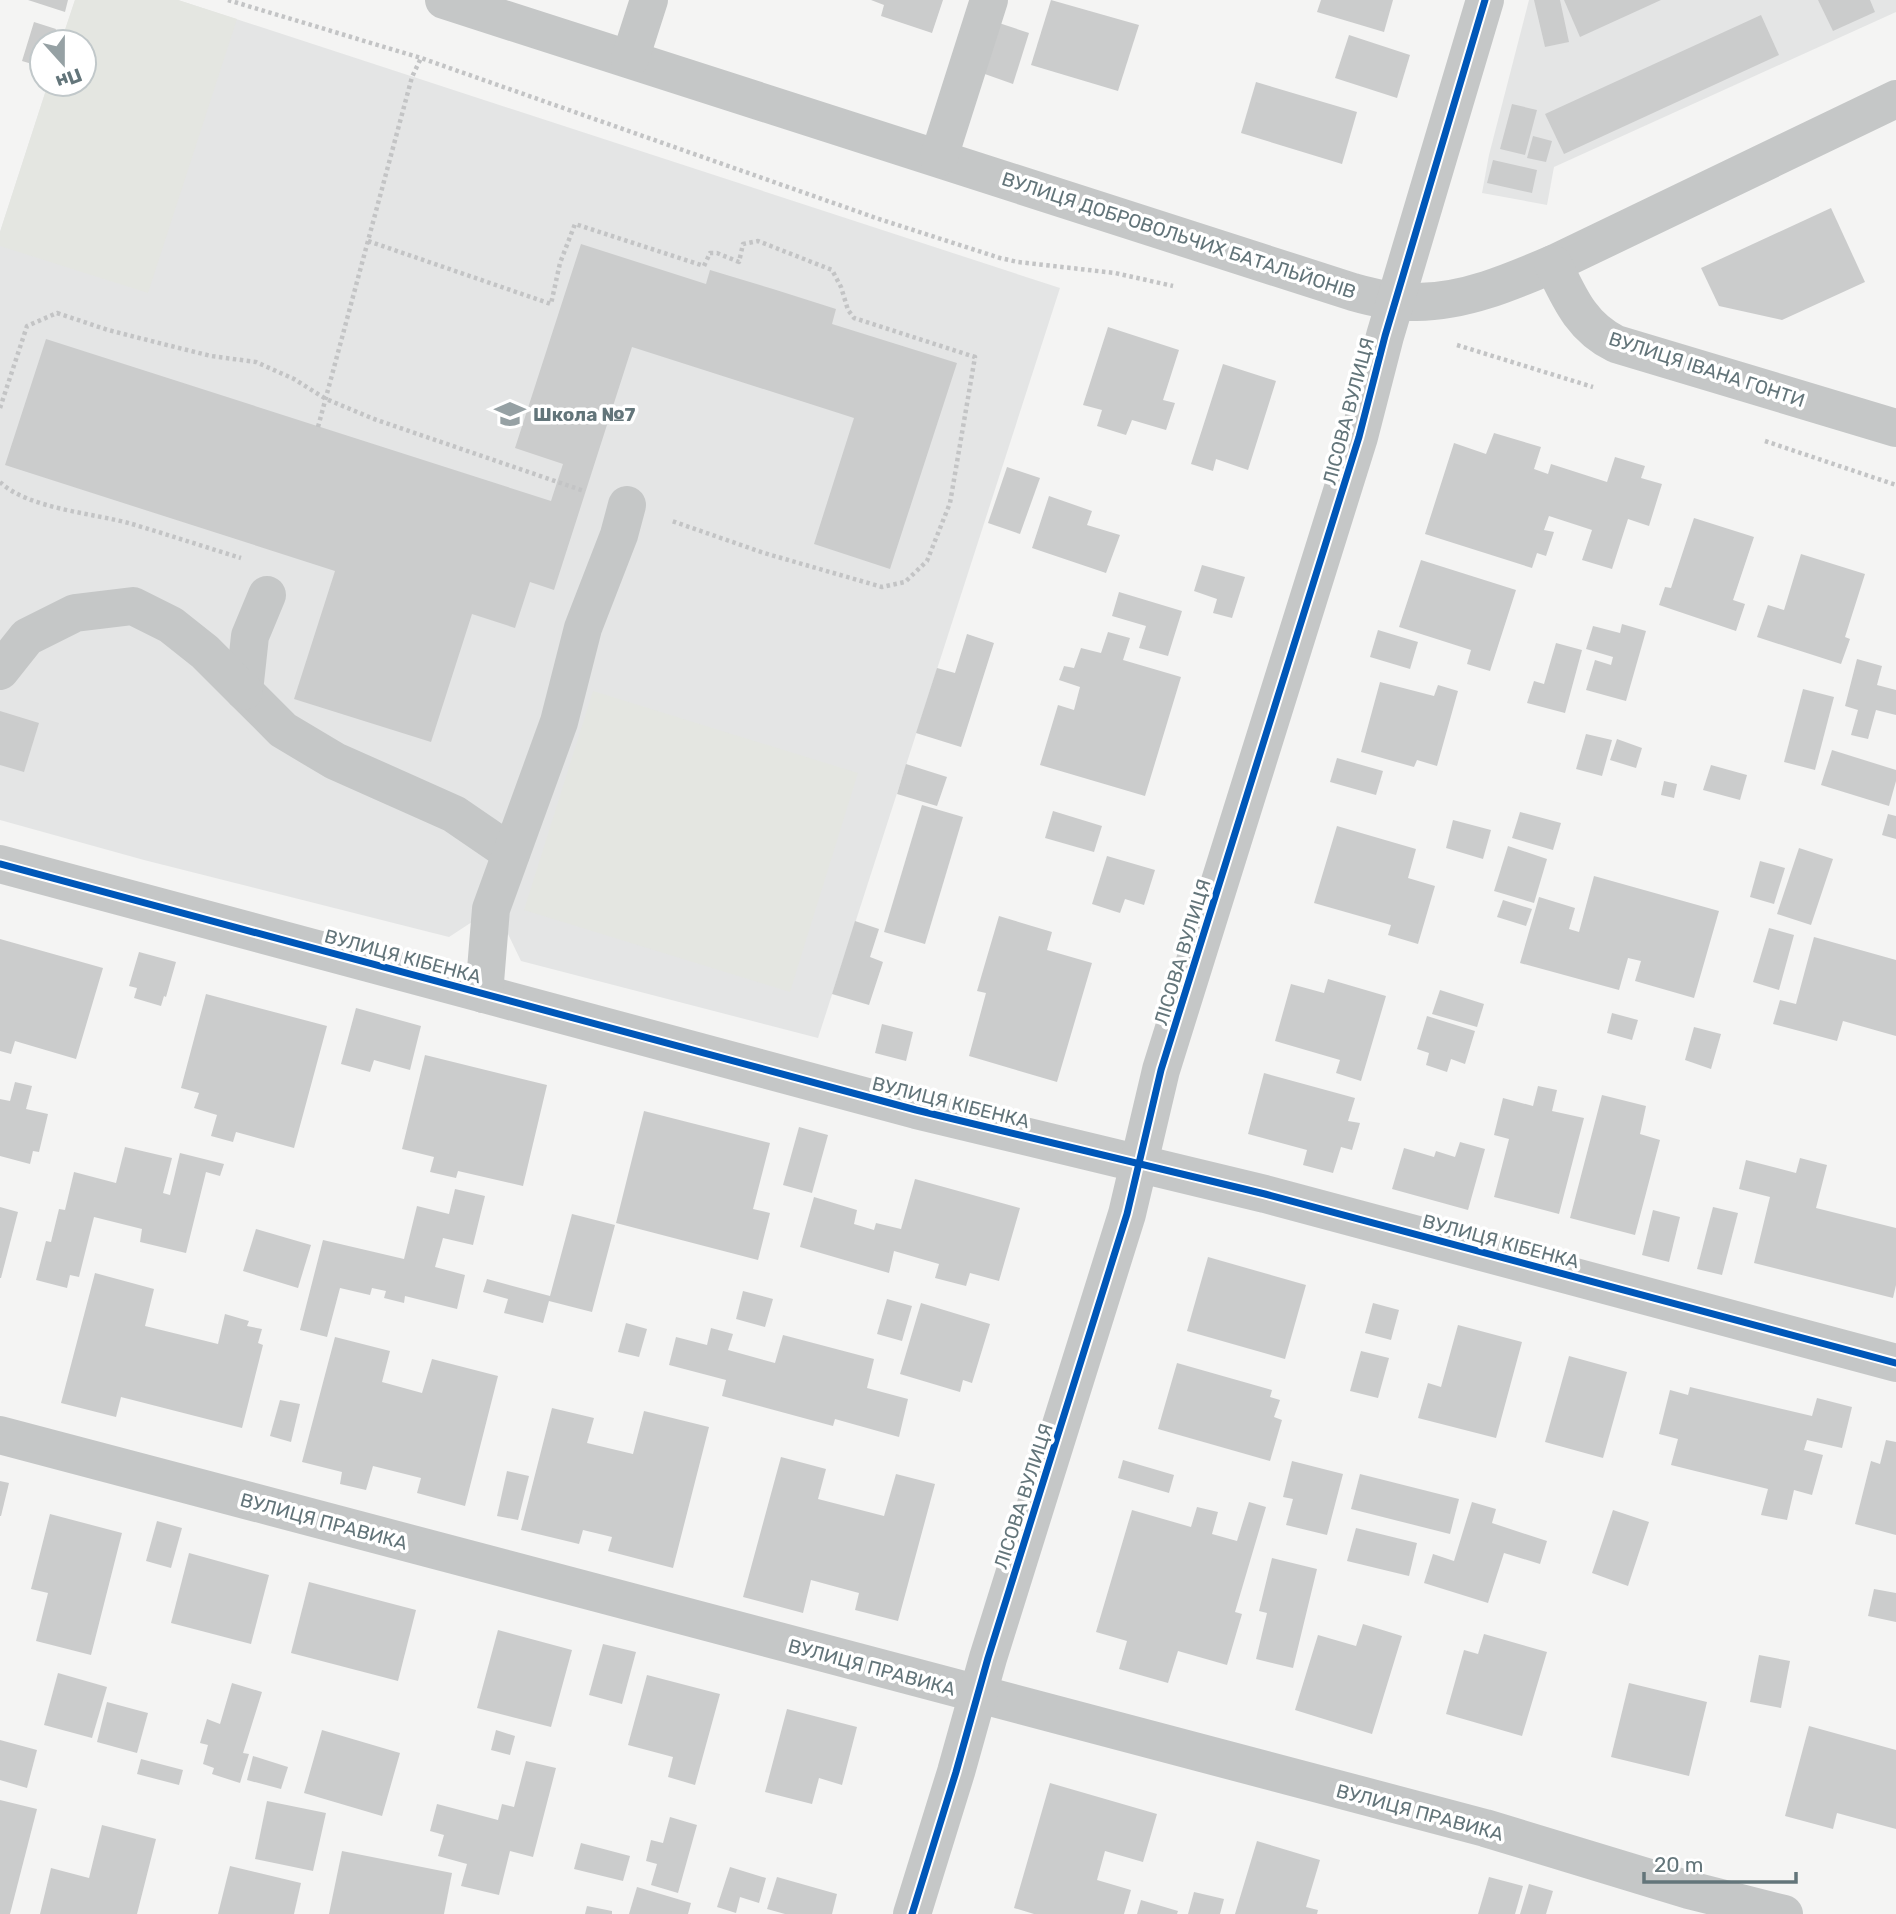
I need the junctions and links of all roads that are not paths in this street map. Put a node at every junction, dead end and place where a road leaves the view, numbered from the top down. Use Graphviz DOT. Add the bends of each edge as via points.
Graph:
graph roads {
  1 [pos="444,0"];
  2 [pos="649,0"];
  3 [pos="989,0"];
  4 [pos="1485,0"];
  5 [pos="630,60"];
  6 [pos="1896,99"];
  7 [pos="939,158"];
  8 [pos="1553,264"];
  9 [pos="1395,301"];
  10 [pos="1896,428"];
  11 [pos="627,505"];
  12 [pos="267,595"];
  13 [pos="0,671"];
  14 [pos="244,691"];
  15 [pos="511,852"];
  16 [pos="0,864"];
  17 [pos="484,994"];
  18 [pos="1139,1163"];
  19 [pos="1896,1363"];
  20 [pos="0,1435"];
  21 [pos="977,1695"];
  22 [pos="912,1914"];
  23 [pos="1784,1914"];
  1 -- 5 [label="street, ВУЛИЦЯ ДОБРОВОЛЬЧИХ БАТАЛЬЙОНІВ"];
  2 -- 5 [label="street"];
  3 -- 7 [label="street"];
  4 -- 9 [label="street, ЛІСОВА ВУЛИЦЯ"];
  5 -- 7 [label="street, ВУЛИЦЯ ДОБРОВОЛЬЧИХ БАТАЛЬЙОНІВ"];
  6 -- 8 [label="street, ВУЛИЦЯ ДОБРОВОЛЬЧИХ БАТАЛЬЙОНІВ"];
  7 -- 9 [label="street, ВУЛИЦЯ ДОБРОВОЛЬЧИХ БАТАЛЬЙОНІВ" via="1353,292"];
  8 -- 9 [label="street, ВУЛИЦЯ ДОБРОВОЛЬЧИХ БАТАЛЬЙОНІВ" via="1512,282 1443,300"];
  8 -- 10 [label="street, ВУЛИЦЯ ІВАНА ГОНТИ" via="1581,317 1616,344"];
  9 -- 18 [label="street, ЛІСОВА ВУЛИЦЯ" via="1359,437 1161,1070"];
  11 -- 15 [label="street" via="583,628 559,722"];
  12 -- 14 [label="street" via="250,636"];
  13 -- 14 [label="street" via="26,637 75,613 133,606 171,625"];
  14 -- 15 [label="street" via="283,730 335,761 454,814"];
  15 -- 17 [label="street" via="491,909"];
  16 -- 17 [label="street, ВУЛИЦЯ КІБЕНКА"];
  17 -- 18 [label="street, ВУЛИЦЯ КІБЕНКА" via="916,1110"];
  18 -- 19 [label="street, ВУЛИЦЯ КІБЕНКА"];
  18 -- 21 [label="street, ЛІСОВА ВУЛИЦЯ" via="1108,1279"];
  20 -- 21 [label="street, ВУЛИЦЯ ПРАВИКА"];
  21 -- 22 [label="street, ЛІСОВА ВУЛИЦЯ"];
  21 -- 23 [label="street, ВУЛИЦЯ ПРАВИКА" via="1485,1828"];
}
